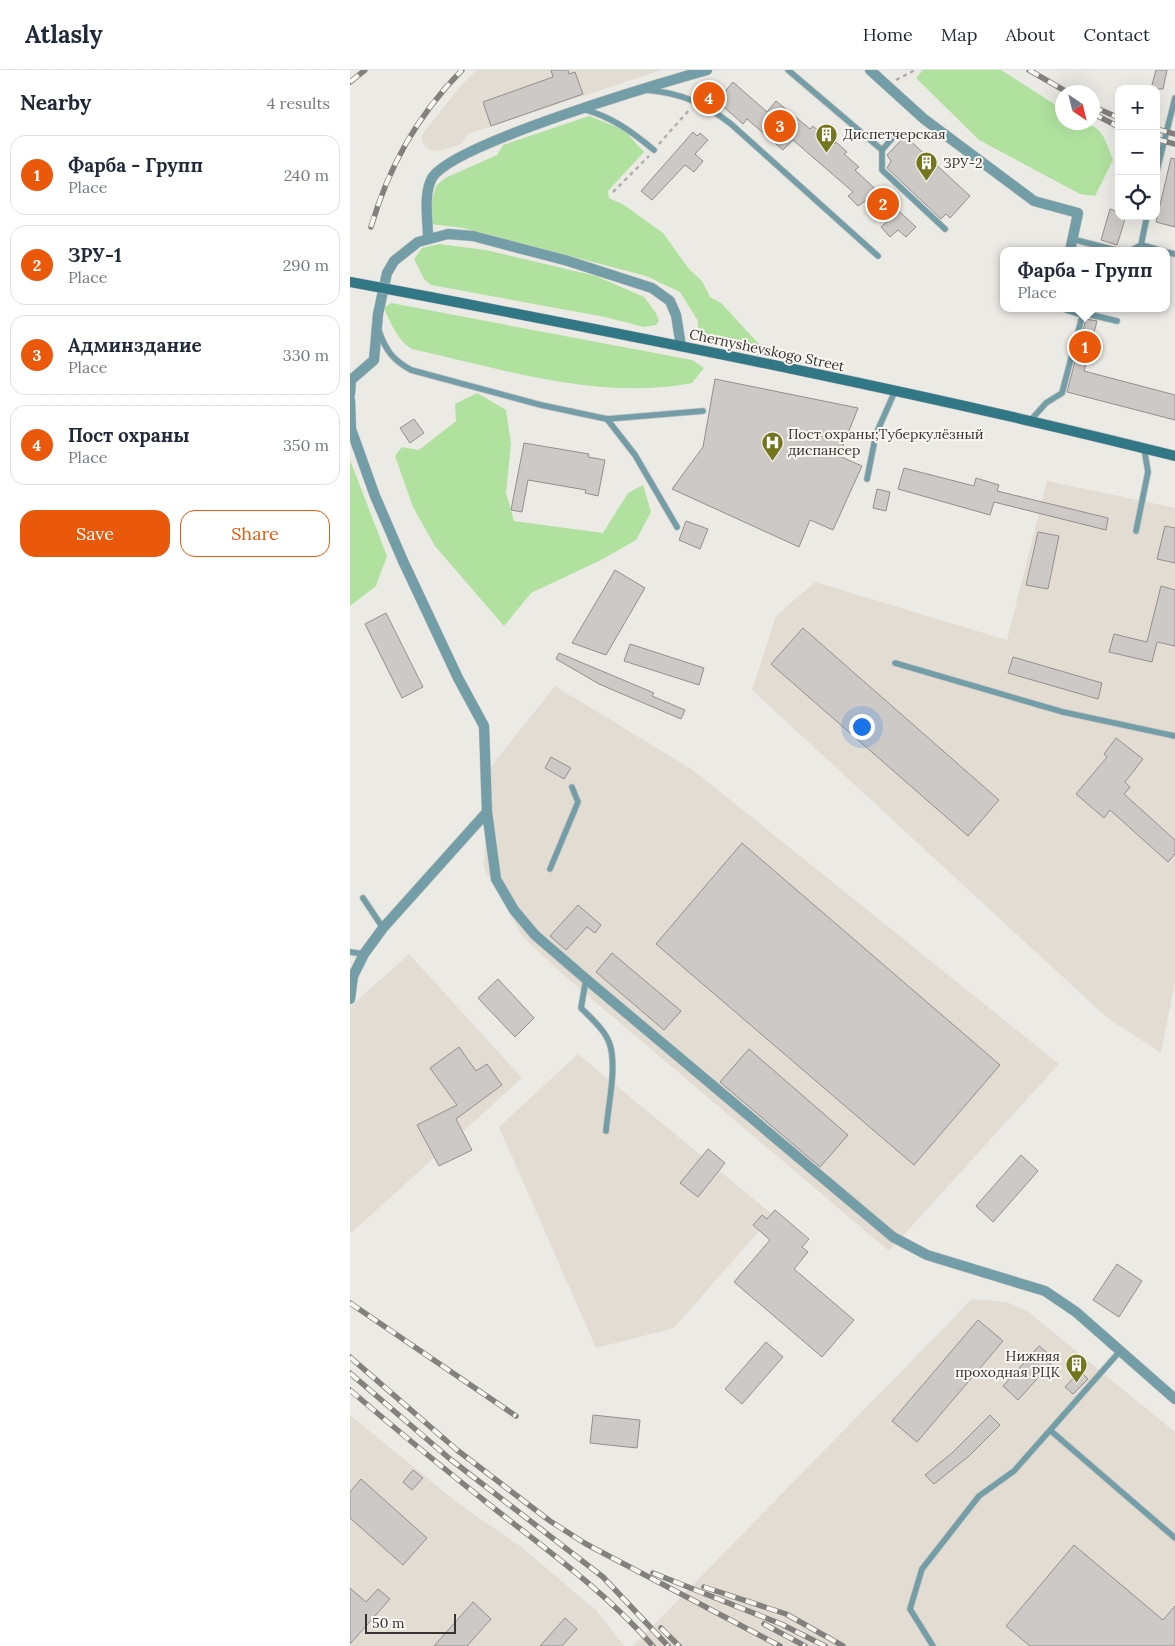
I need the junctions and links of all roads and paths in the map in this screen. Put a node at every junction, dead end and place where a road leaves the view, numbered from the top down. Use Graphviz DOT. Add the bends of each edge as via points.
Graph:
graph roads {
  1 [pos="707,70"];
  2 [pos="788,70"];
  3 [pos="870,70"];
  4 [pos="915,70"];
  5 [pos="888,85"];
  6 [pos="639,89"];
  7 [pos="1175,98"];
  8 [pos="582,109"];
  9 [pos="897,133"];
  10 [pos="654,150"];
  11 [pos="882,150"];
  12 [pos="1160,158"];
  13 [pos="1146,220"];
  14 [pos="945,229"];
  15 [pos="428,238"];
  16 [pos="1072,240"];
  17 [pos="1141,245"];
  18 [pos="1071,247"];
  19 [pos="1101,247"];
  20 [pos="1137,247"];
  21 [pos="1149,247"];
  22 [pos="878,256"];
  23 [pos="350,282"];
  24 [pos="1083,312"];
  25 [pos="378,314"];
  26 [pos="1117,322"];
  27 [pos="681,346"];
  28 [pos="895,391"];
  29 [pos="350,394"];
  30 [pos="350,400"];
  31 [pos="702,411"];
  32 [pos="607,419"];
  33 [pos="1030,421"];
  34 [pos="1144,448"];
  35 [pos="1175,456"];
  36 [pos="867,479"];
  37 [pos="677,526"];
  38 [pos="1136,531"];
  39 [pos="895,663"];
  40 [pos="1175,736"];
  41 [pos="572,787"];
  42 [pos="486,812"];
  43 [pos="550,869"];
  44 [pos="363,898"];
  45 [pos="383,928"];
  46 [pos="350,952"];
  47 [pos="364,954"];
  48 [pos="586,979"];
  49 [pos="350,999"];
  50 [pos="606,1130"];
  51 [pos="1121,1350"];
  52 [pos="1175,1399"];
  53 [pos="1050,1431"];
  54 [pos="1175,1538"];
  55 [pos="933,1646"];
  1 -- 6 [label="street"];
  2 -- 11 [label="lane"];
  3 -- 5 [label="street"];
  4 -- 5 [label="path"];
  5 -- 16 [label="street" via="924,119 1034,201 1078,213"];
  6 -- 8 [label="street"];
  6 -- 22 [label="lane" via="679,94 712,109"];
  7 -- 12 [label="lane"];
  8 -- 10 [label="lane" via="603,114 626,127"];
  8 -- 15 [label="street" via="486,145 446,164 433,176 429,187"];
  9 -- 11 [label="lane"];
  11 -- 14 [label="lane" via="882,170"];
  13 -- 17 [label="lane"];
  15 -- 25 [label="street" via="394,261 387,273"];
  15 -- 27 [label="street" via="448,234 473,236 652,288 670,301 676,314"];
  16 -- 18 [label="street"];
  16 -- 19 [label="lane"];
  17 -- 20 [label="lane"];
  17 -- 21 [label="lane"];
  23 -- 27 [label="main road, Chernyshevskogo Street, bridge"];
  24 -- 26 [label="lane"];
  24 -- 33 [label="lane" via="1062,392 1046,403"];
  25 -- 29 [label="street" via="374,360 351,380"];
  25 -- 32 [label="lane" via="378,327 388,353 411,370"];
  27 -- 28 [label="main road, Chernyshevskogo Street"];
  28 -- 33 [label="main road, Chernyshevskogo Street"];
  28 -- 36 [label="lane" via="876,434"];
  30 -- 42 [label="street" via="351,429 375,496 454,670 484,726"];
  31 -- 32 [label="lane"];
  32 -- 37 [label="lane" via="635,455"];
  33 -- 34 [label="main road, Chernyshevskogo Street"];
  34 -- 35 [label="main road, Chernyshevskogo Street"];
  34 -- 38 [label="lane" via="1148,472"];
  39 -- 40 [label="lane" via="1062,712"];
  41 -- 43 [label="lane" via="578,802"];
  42 -- 45 [label="street"];
  42 -- 48 [label="street" via="496,879 514,910 535,935"];
  44 -- 45 [label="lane"];
  45 -- 47 [label="street"];
  46 -- 47 [label="lane"];
  47 -- 49 [label="street" via="353,976"];
  48 -- 50 [label="lane" via="581,1008 610,1044 612,1072"];
  48 -- 51 [label="street" via="893,1237 927,1256 1045,1292 1076,1312"];
  51 -- 52 [label="street"];
  51 -- 53 [label="lane"];
  53 -- 54 [label="lane"];
  53 -- 55 [label="lane" via="1014,1471 979,1496 922,1569 910,1609"];
}
